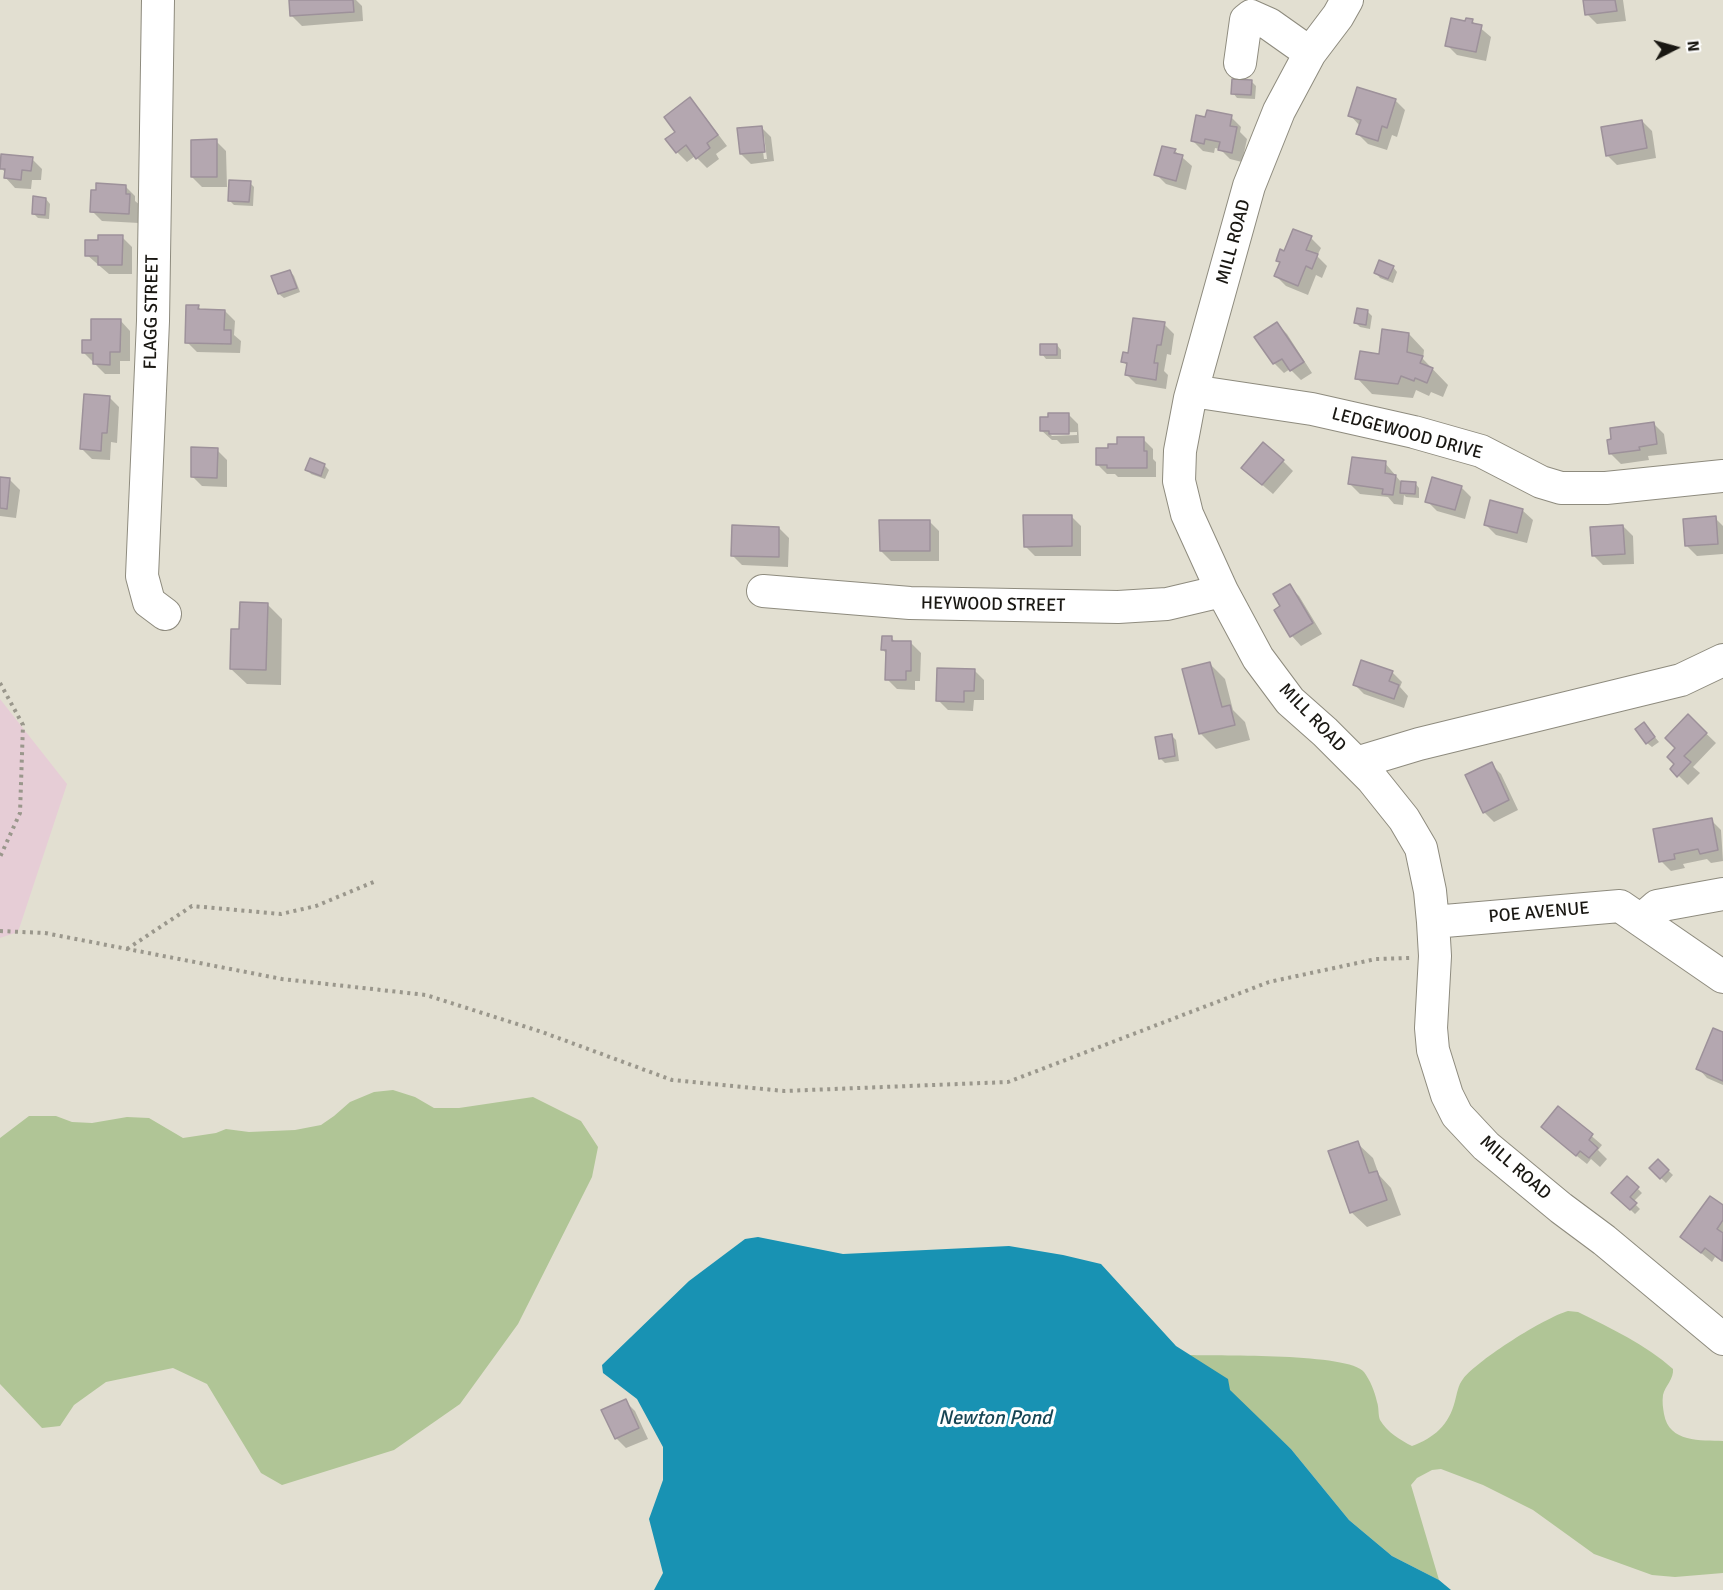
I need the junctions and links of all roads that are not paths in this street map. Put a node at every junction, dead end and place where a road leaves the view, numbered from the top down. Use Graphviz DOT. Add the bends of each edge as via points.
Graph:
graph roads {
  1 [pos="158,0"];
  2 [pos="1347,0"];
  3 [pos="1310,53"];
  4 [pos="1240,63"];
  5 [pos="1192,391"];
  6 [pos="1723,476"];
  7 [pos="763,591"];
  8 [pos="1222,591"];
  9 [pos="165,614"];
  10 [pos="1723,660"];
  11 [pos="1356,764"];
  12 [pos="1723,894"];
  13 [pos="1641,920"];
  14 [pos="1433,922"];
  15 [pos="1723,977"];
  16 [pos="1723,1339"];
  1 -- 9 [label="street, FLAGG STREET" via="153,321 142,576 149,602"];
  2 -- 3 [label="street, MILL ROAD"];
  3 -- 4 [label="street" via="1251,16 1246,20"];
  3 -- 5 [label="street, MILL ROAD" via="1279,111 1249,186"];
  5 -- 6 [label="street, LEDGEWOOD DRIVE" via="1312,409 1414,432 1481,451 1561,488 1606,488"];
  5 -- 8 [label="street, MILL ROAD" via="1180,451 1179,481 1187,514"];
  7 -- 8 [label="street, HEYWOOD STREET" via="910,603 1118,607 1167,604"];
  8 -- 11 [label="street, MILL ROAD" via="1258,658 1290,701"];
  10 -- 11 [label="street" via="1681,680 1419,744"];
  11 -- 14 [label="street, MILL ROAD" via="1404,819 1421,848"];
  12 -- 13 [label="street" via="1657,906"];
  13 -- 14 [label="street, POE AVENUE" via="1620,906"];
  13 -- 15 [label="street, POE AVENUE"];
  14 -- 16 [label="street, MILL ROAD" via="1433,1050 1457,1115 1486,1146"];
}
